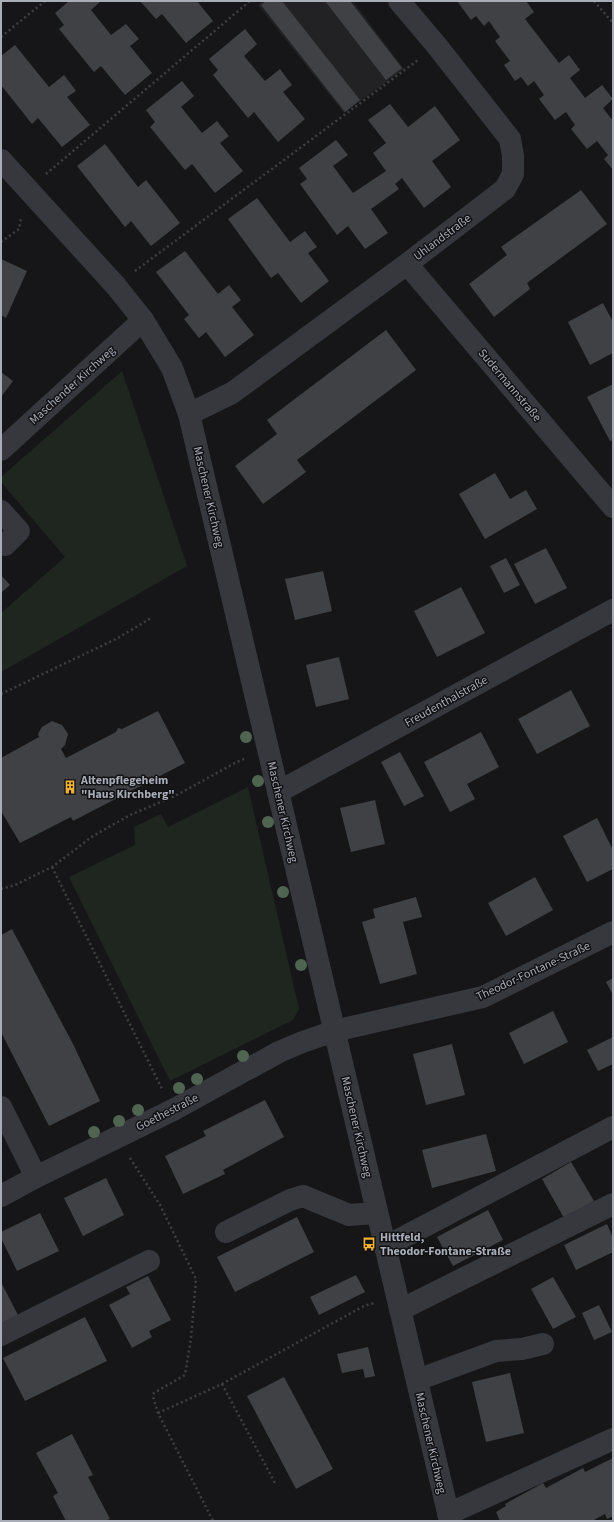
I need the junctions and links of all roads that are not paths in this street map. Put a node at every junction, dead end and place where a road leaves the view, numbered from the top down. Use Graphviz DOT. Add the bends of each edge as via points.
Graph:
graph roads {
  1 [pos="399,1"];
  2 [pos="1,160"];
  3 [pos="407,264"];
  4 [pos="144,320"];
  5 [pos="189,414"];
  6 [pos="1,450"];
  7 [pos="613,507"];
  8 [pos="1,511"];
  9 [pos="5,545"];
  10 [pos="613,610"];
  11 [pos="278,792"];
  12 [pos="613,932"];
  13 [pos="334,1031"];
  14 [pos="1,1107"];
  15 [pos="613,1127"];
  16 [pos="36,1177"];
  17 [pos="1,1196"];
  18 [pos="613,1204"];
  19 [pos="377,1213"];
  20 [pos="226,1232"];
  21 [pos="385,1247"];
  22 [pos="149,1261"];
  23 [pos="399,1303"];
  24 [pos="1,1335"];
  25 [pos="543,1344"];
  26 [pos="417,1380"];
  27 [pos="613,1438"];
  28 [pos="449,1517"];
  1 -- 3 [label="street, Uhlandstraße" via="510,139 513,156 513,174 505,189"];
  2 -- 4 [label="street, Maschener Kirchweg"];
  3 -- 5 [label="street, Uhlandstraße" via="232,393"];
  3 -- 7 [label="street, Sudermannstraße"];
  4 -- 5 [label="street, Maschener Kirchweg" via="172,368"];
  4 -- 6 [label="street, Maschender Kirchweg"];
  5 -- 11 [label="street, Maschener Kirchweg"];
  8 -- 9 [label="street" via="19,531"];
  10 -- 11 [label="street, Freudenthalstraße"];
  11 -- 13 [label="street, Maschener Kirchweg"];
  12 -- 13 [label="street, Theodor-Fontane-Straße" via="483,997"];
  13 -- 16 [label="street, Goethestraße" via="279,1052 173,1110"];
  13 -- 19 [label="street, Maschener Kirchweg"];
  14 -- 16 [label="street"];
  15 -- 21 [label="street"];
  16 -- 17 [label="street, Goethestraße"];
  18 -- 23 [label="street"];
  19 -- 20 [label="street" via="349,1215 304,1196 290,1200"];
  19 -- 21 [label="street, Maschener Kirchweg"];
  21 -- 23 [label="street, Maschener Kirchweg"];
  22 -- 24 [label="street"];
  23 -- 26 [label="street, Maschener Kirchweg"];
  25 -- 26 [label="street" via="496,1351"];
  26 -- 28 [label="street, Maschener Kirchweg"];
  27 -- 28 [label="street"];
}
